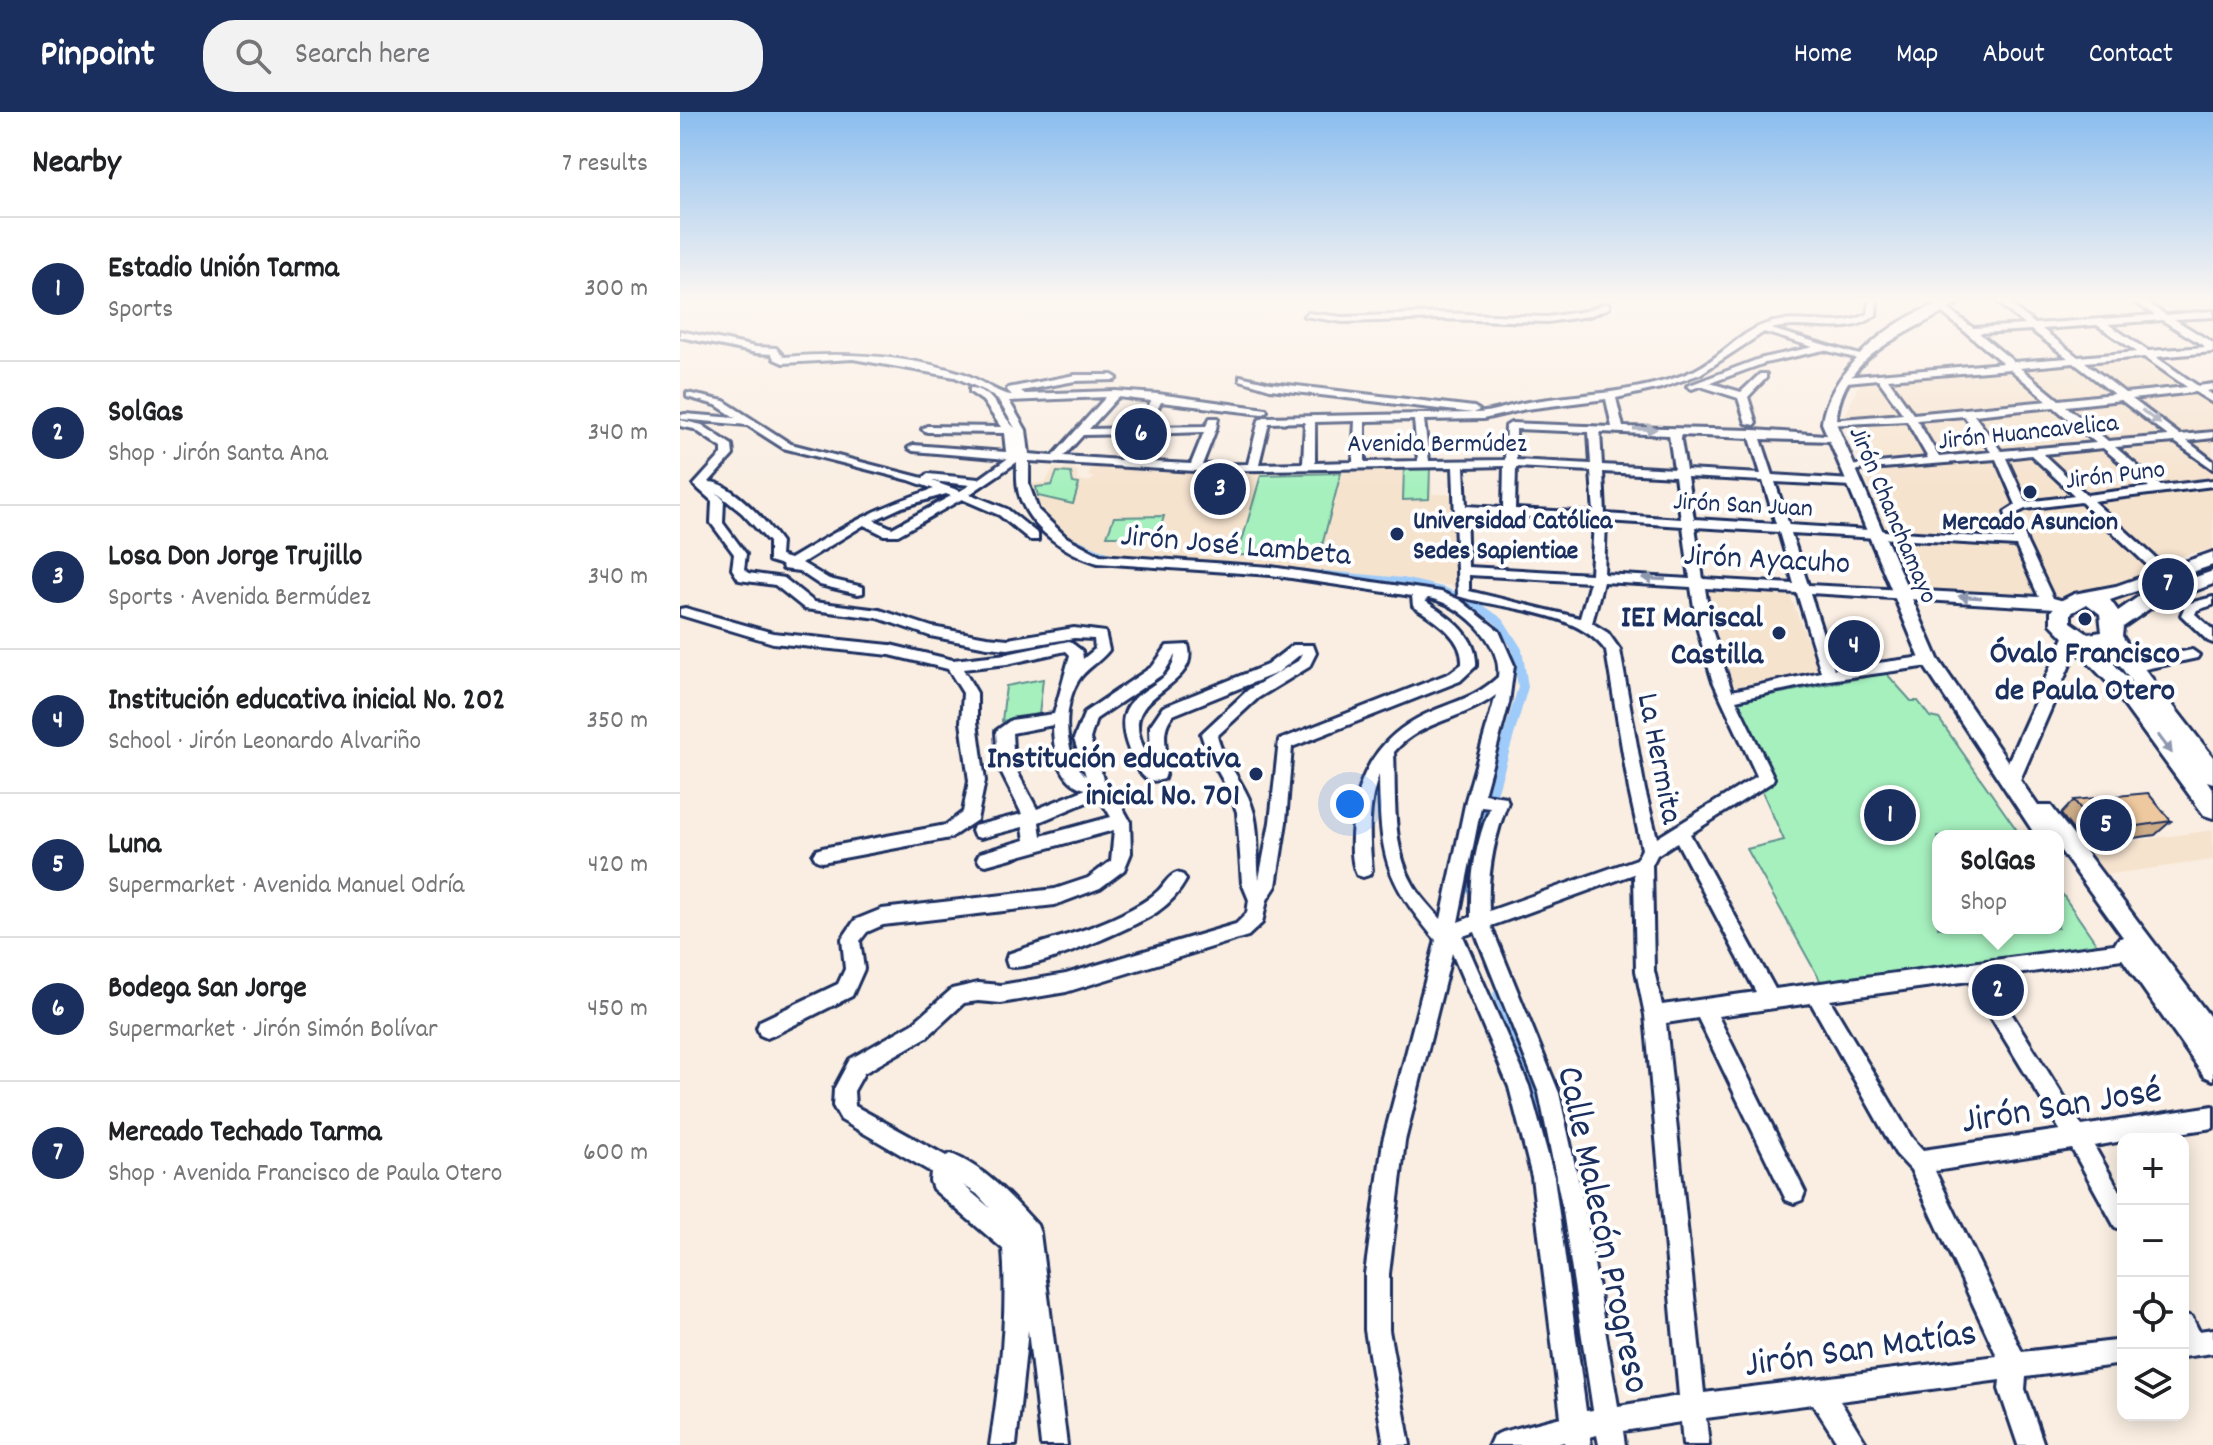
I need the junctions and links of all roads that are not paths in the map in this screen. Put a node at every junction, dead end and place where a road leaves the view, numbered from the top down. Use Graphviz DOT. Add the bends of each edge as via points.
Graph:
graph roads {
  1 [pos="906,363"];
  2 [pos="1712,363"];
  3 [pos="1756,363"];
  4 [pos="1857,363"];
  5 [pos="2035,363"];
  6 [pos="2080,363"];
  7 [pos="2159,363"];
  8 [pos="2012,365"];
  9 [pos="942,368"];
  10 [pos="1763,376"];
  11 [pos="1881,376"];
  12 [pos="1112,378"];
  13 [pos="1243,378"];
  14 [pos="1847,379"];
  15 [pos="2213,387"];
  16 [pos="2197,389"];
  17 [pos="1115,394"];
  18 [pos="691,395"];
  19 [pos="1610,396"];
  20 [pos="1743,396"];
  21 [pos="1022,397"];
  22 [pos="1158,397"];
  23 [pos="2124,397"];
  24 [pos="1004,398"];
  25 [pos="2213,400"];
  26 [pos="2056,404"];
  27 [pos="1218,407"];
  28 [pos="1494,412"];
  29 [pos="1967,413"];
  30 [pos="1263,415"];
  31 [pos="680,416"];
  32 [pos="1910,417"];
  33 [pos="1360,419"];
  34 [pos="1419,419"];
  35 [pos="1310,420"];
  36 [pos="746,422"];
  37 [pos="680,423"];
  38 [pos="1829,423"];
  39 [pos="1511,426"];
  40 [pos="1594,428"];
  41 [pos="1752,428"];
  42 [pos="927,429"];
  43 [pos="1211,429"];
  44 [pos="1618,429"];
  45 [pos="1674,430"];
  46 [pos="1015,431"];
  47 [pos="1142,431"];
  48 [pos="1083,432"];
  49 [pos="2213,435"];
  50 [pos="1834,438"];
  51 [pos="2179,438"];
  52 [pos="2106,445"];
  53 [pos="913,448"];
  54 [pos="2033,451"];
  55 [pos="1998,455"];
  56 [pos="1016,458"];
  57 [pos="1056,459"];
  58 [pos="1424,462"];
  59 [pos="1458,462"];
  60 [pos="1936,462"];
  61 [pos="1511,463"];
  62 [pos="1125,464"];
  63 [pos="1309,464"];
  64 [pos="1359,464"];
  65 [pos="2213,466"];
  66 [pos="1253,467"];
  67 [pos="1195,468"];
  68 [pos="1596,468"];
  69 [pos="711,473"];
  70 [pos="1679,473"];
  71 [pos="1850,476"];
  72 [pos="1767,477"];
  73 [pos="916,479"];
  74 [pos="982,483"];
  75 [pos="2213,483"];
  76 [pos="945,490"];
  77 [pos="2159,490"];
  78 [pos="961,495"];
  79 [pos="2084,499"];
  80 [pos="2022,506"];
  81 [pos="1462,509"];
  82 [pos="1509,512"];
  83 [pos="1599,517"];
  84 [pos="864,520"];
  85 [pos="1686,522"];
  86 [pos="1782,527"];
  87 [pos="1873,532"];
  88 [pos="1034,537"];
  89 [pos="2021,543"];
  90 [pos="2213,558"];
  91 [pos="790,565"];
  92 [pos="1464,571"];
  93 [pos="2165,574"];
  94 [pos="1597,576"];
  95 [pos="2213,577"];
  96 [pos="766,579"];
  97 [pos="1696,581"];
  98 [pos="1801,587"];
  99 [pos="858,590"];
  100 [pos="1900,592"];
  101 [pos="1428,594"];
  102 [pos="2088,597"];
  103 [pos="2213,601"];
  104 [pos="2057,604"];
  105 [pos="685,612"];
  106 [pos="1585,623"];
  107 [pos="2113,630"];
  108 [pos="2077,638"];
  109 [pos="2213,638"];
  110 [pos="2192,655"];
  111 [pos="1930,661"];
  112 [pos="953,665"];
  113 [pos="2131,667"];
  114 [pos="1829,675"];
  115 [pos="1071,679"];
  116 [pos="1505,679"];
  117 [pos="1727,697"];
  118 [pos="1061,718"];
  119 [pos="1386,750"];
  120 [pos="2213,774"];
  121 [pos="2011,778"];
  122 [pos="1099,784"];
  123 [pos="1487,802"];
  124 [pos="2213,808"];
  125 [pos="1032,818"];
  126 [pos="1122,821"];
  127 [pos="2043,830"];
  128 [pos="2050,830"];
  129 [pos="980,831"];
  130 [pos="1681,833"];
  131 [pos="1034,845"];
  132 [pos="2064,849"];
  133 [pos="822,855"];
  134 [pos="1647,857"];
  135 [pos="986,858"];
  136 [pos="2064,858"];
  137 [pos="1363,870"];
  138 [pos="1177,880"];
  139 [pos="2095,891"];
  140 [pos="1259,894"];
  141 [pos="1464,929"];
  142 [pos="2129,950"];
  143 [pos="1015,960"];
  144 [pos="1974,971"];
  145 [pos="1815,992"];
  146 [pos="1769,998"];
  147 [pos="1704,1009"];
  148 [pos="1655,1015"];
  149 [pos="767,1028"];
  150 [pos="2213,1041"];
  151 [pos="2213,1067"];
  152 [pos="2213,1117"];
  153 [pos="2076,1136"];
  154 [pos="1919,1162"];
  155 [pos="946,1168"];
  156 [pos="1794,1192"];
  157 [pos="2117,1208"];
  158 [pos="2117,1353"];
  159 [pos="2014,1364"];
  160 [pos="1818,1390"];
  161 [pos="1693,1407"];
  162 [pos="1593,1431"];
  163 [pos="1003,1445"];
  164 [pos="1054,1445"];
  165 [pos="1397,1445"];
  166 [pos="1502,1445"];
  167 [pos="1696,1445"];
  168 [pos="1854,1445"];
  169 [pos="2031,1445"];
  1 -- 9 [label="street"];
  2 -- 19 [label="street" via="1654,387"];
  3 -- 20 [label="street" via="1695,385"];
  4 -- 14 [label="main road, Jirón Chanchamayo"];
  5 -- 8 [label="street"];
  6 -- 23 [label="street"];
  7 -- 16 [label="street"];
  8 -- 11 [label="street"];
  8 -- 26 [label="street"];
  9 -- 24 [label="street" via="981,382"];
  9 -- 46 [label="street" via="987,399"];
  10 -- 20 [label="street"];
  11 -- 14 [label="street"];
  11 -- 32 [label="street"];
  12 -- 21 [label="street" via="1075,378 1012,390"];
  13 -- 28 [label="street" via="1270,386"];
  14 -- 38 [label="main road, Jirón Chanchamayo" via="1829,410"];
  15 -- 16 [label="street"];
  16 -- 23 [label="street"];
  16 -- 25 [label="street"];
  17 -- 21 [label="street"];
  17 -- 22 [label="street"];
  17 -- 48 [label="street"];
  18 -- 36 [label="street" via="720,403"];
  19 -- 28 [label="street"];
  19 -- 44 [label="street"];
  20 -- 41 [label="street"];
  21 -- 24 [label="street"];
  22 -- 27 [label="street"];
  22 -- 47 [label="street"];
  23 -- 26 [label="street"];
  23 -- 51 [label="street, one-way"];
  24 -- 46 [label="street"];
  26 -- 29 [label="street"];
  26 -- 52 [label="street"];
  27 -- 30 [label="street"];
  27 -- 43 [label="street"];
  28 -- 34 [label="street"];
  28 -- 39 [label="street"];
  29 -- 32 [label="street"];
  29 -- 55 [label="street"];
  30 -- 35 [label="street"];
  30 -- 66 [label="street"];
  31 -- 36 [label="street"];
  32 -- 38 [label="street"];
  32 -- 60 [label="street"];
  33 -- 34 [label="street"];
  33 -- 35 [label="street"];
  33 -- 64 [label="street"];
  34 -- 58 [label="street"];
  35 -- 63 [label="street"];
  36 -- 73 [label="street" via="787,446"];
  37 -- 69 [label="street" via="698,427 728,447"];
  38 -- 50 [label="main road, Jirón Chanchamayo"];
  39 -- 40 [label="street"];
  39 -- 61 [label="street"];
  40 -- 44 [label="street"];
  40 -- 68 [label="street"];
  41 -- 45 [label="street"];
  41 -- 50 [label="street"];
  41 -- 72 [label="street"];
  42 -- 46 [label="street"];
  43 -- 47 [label="street"];
  43 -- 67 [label="street"];
  44 -- 45 [label="street, one-way"];
  45 -- 70 [label="street"];
  46 -- 56 [label="street, Jirón José Lambeta"];
  47 -- 48 [label="street"];
  47 -- 62 [label="street"];
  48 -- 57 [label="street"];
  49 -- 51 [label="street, Jirón Huancavelica"];
  50 -- 71 [label="main road, Jirón Chanchamayo"];
  51 -- 52 [label="street, Jirón Huancavelica"];
  51 -- 65 [label="street"];
  52 -- 54 [label="street, Jirón Huancavelica"];
  52 -- 77 [label="street"];
  53 -- 56 [label="street, Avenida Bermúdez"];
  54 -- 55 [label="street, Jirón Huancavelica"];
  54 -- 79 [label="street"];
  55 -- 60 [label="street, Jirón Huancavelica"];
  55 -- 80 [label="street"];
  56 -- 57 [label="street, Avenida Bermúdez"];
  56 -- 74 [label="street"];
  56 -- 101 [label="street, Jirón José Lambeta" via="1029,507 1044,527 1098,559 1271,571"];
  57 -- 62 [label="street, Avenida Bermúdez"];
  58 -- 59 [label="street, Avenida Bermúdez"];
  58 -- 64 [label="street, Avenida Bermúdez"];
  59 -- 61 [label="street, Avenida Bermúdez"];
  59 -- 81 [label="street"];
  60 -- 71 [label="street, Jirón Huancavelica"];
  61 -- 68 [label="street, Avenida Bermúdez"];
  61 -- 82 [label="street"];
  62 -- 67 [label="street, Avenida Bermúdez"];
  63 -- 64 [label="street, Avenida Bermúdez"];
  63 -- 66 [label="street, Avenida Bermúdez"];
  66 -- 67 [label="street, Avenida Bermúdez"];
  68 -- 70 [label="street, Avenida Bermúdez"];
  68 -- 83 [label="street"];
  69 -- 91 [label="street" via="711,485 740,501 775,542 773,558"];
  69 -- 96 [label="street" via="700,485 718,500 717,523 740,554 740,573"];
  70 -- 72 [label="street, Avenida Bermúdez"];
  70 -- 85 [label="street"];
  71 -- 72 [label="street, Avenida Bermúdez"];
  71 -- 87 [label="main road, Jirón Chanchamayo"];
  72 -- 86 [label="street"];
  73 -- 74 [label="street"];
  73 -- 76 [label="street"];
  74 -- 78 [label="street"];
  75 -- 77 [label="street, Jirón Puno"];
  76 -- 78 [label="street"];
  76 -- 84 [label="street"];
  77 -- 79 [label="street, Jirón Puno"];
  78 -- 84 [label="street" via="894,532"];
  78 -- 88 [label="street" via="1003,512"];
  79 -- 80 [label="street, Jirón Puno"];
  79 -- 93 [label="street"];
  80 -- 89 [label="street" via="2011,512"];
  81 -- 82 [label="street, Jirón San Juan"];
  81 -- 92 [label="street"];
  82 -- 83 [label="street, Jirón San Juan"];
  83 -- 85 [label="street, Jirón San Juan"];
  83 -- 94 [label="street"];
  84 -- 91 [label="street"];
  85 -- 86 [label="street, Jirón San Juan"];
  85 -- 97 [label="street"];
  86 -- 87 [label="street, Jirón San Juan"];
  86 -- 98 [label="street"];
  87 -- 89 [label="street, Jirón San Juan"];
  87 -- 100 [label="main road, Jirón Chanchamayo"];
  89 -- 104 [label="street"];
  90 -- 93 [label="highway"];
  91 -- 96 [label="street"];
  91 -- 99 [label="street"];
  92 -- 94 [label="street, Jirón Ayacuho"];
  92 -- 106 [label="street, La Hermita" via="1463,593"];
  93 -- 102 [label="highway" via="2120,592"];
  97 -- 94 [label="street, Jirón Ayacuho, one-way"];
  94 -- 106 [label="street"];
  95 -- 107 [label="highway" via="2145,602"];
  96 -- 115 [label="street" via="779,581 810,606 880,614 987,642 1100,635 1102,650"];
  97 -- 98 [label="street, Jirón Ayacuho"];
  97 -- 117 [label="street" via="1704,627"];
  98 -- 100 [label="street, Jirón Ayacuho"];
  98 -- 114 [label="street"];
  104 -- 100 [label="street, Jirón Ayacuho, one-way"];
  100 -- 111 [label="main road, Jirón Chanchamayo"];
  101 -- 116 [label="street, Jirón José Lambeta" via="1455,603 1494,634 1507,665"];
  101 -- 140 [label="street" via="1419,596 1418,603 1467,647 1469,666 1455,677 1284,744 1278,822 1267,886"];
  102 -- 104 [label="highway"];
  102 -- 107 [label="highway" via="2104,604"];
  103 -- 109 [label="street" via="2191,607 2188,615"];
  104 -- 108 [label="highway" via="2061,624"];
  105 -- 112 [label="street" via="773,638 890,650"];
  106 -- 134 [label="street, La Hermita" via="1608,638 1613,650"];
  107 -- 108 [label="highway" via="2101,642"];
  107 -- 113 [label="highway"];
  108 -- 121 [label="main road"];
  108 -- 124 [label="highway, one-way" via="2115,677"];
  110 -- 113 [label="street"];
  111 -- 114 [label="street"];
  111 -- 121 [label="main road, Jirón Chanchamayo"];
  112 -- 115 [label="street" via="1069,646 1077,654"];
  112 -- 133 [label="street" via="970,693 977,781 971,815 950,831"];
  113 -- 120 [label="highway"];
  114 -- 117 [label="street"];
  115 -- 118 [label="street"];
  116 -- 119 [label="street" via="1471,704 1406,730"];
  116 -- 123 [label="street"];
  117 -- 130 [label="street" via="1766,778"];
  118 -- 122 [label="street" via="1058,737 1070,768 1078,781"];
  118 -- 125 [label="street" via="1004,731 1006,766"];
  119 -- 137 [label="street" via="1367,777 1361,801"];
  119 -- 141 [label="street" via="1397,869 1406,888"];
  121 -- 127 [label="main road"];
  121 -- 128 [label="main road"];
  122 -- 125 [label="street"];
  122 -- 126 [label="street"];
  122 -- 140 [label="street" via="1082,739 1090,716 1158,670 1172,649 1183,648 1183,664 1136,705 1131,721 1131,738 1151,775 1158,775 1157,727 1168,711 1272,669 1298,648 1308,648 1304,664 1253,694 1209,734 1242,801 1250,833 1252,889"];
  123 -- 141 [label="street"];
  123 -- 141 [label="street, Calle Malecón Progreso" via="1479,886"];
  125 -- 129 [label="street"];
  125 -- 131 [label="street"];
  126 -- 131 [label="street"];
  126 -- 149 [label="street" via="1118,865 1080,889 1055,897 867,921 851,939 855,969 845,990"];
  130 -- 134 [label="street"];
  130 -- 146 [label="street"];
  131 -- 135 [label="street"];
  132 -- 139 [label="main road"];
  134 -- 141 [label="street"];
  134 -- 148 [label="street, La Hermita" via="1645,971"];
  136 -- 139 [label="main road"];
  138 -- 143 [label="street" via="1169,893 1114,926"];
  139 -- 142 [label="main road"];
  139 -- 150 [label="main road"];
  140 -- 155 [label="street" via="1256,917 1242,930 1066,983 959,995 920,1030 857,1066 844,1089 848,1113"];
  141 -- 162 [label="street, Calle Malecón Progreso" via="1519,1086 1543,1177"];
  141 -- 162 [label="street, Calle Malecón Progreso" via="1549,1093 1574,1211"];
  141 -- 165 [label="street" via="1401,1107 1377,1274 1377,1330"];
  142 -- 144 [label="street"];
  142 -- 151 [label="main road"];
  144 -- 145 [label="street"];
  144 -- 153 [label="street"];
  145 -- 146 [label="street"];
  145 -- 154 [label="street" via="1904,1146"];
  146 -- 147 [label="street"];
  147 -- 148 [label="street"];
  147 -- 156 [label="street"];
  148 -- 161 [label="street, La Hermita"];
  152 -- 153 [label="street, Jirón San José"];
  153 -- 154 [label="street, Jirón San José"];
  153 -- 157 [label="street"];
  154 -- 159 [label="street"];
  155 -- 163 [label="street" via="941,1181 1014,1243 1017,1290"];
  155 -- 164 [label="street" via="954,1165 973,1176 1029,1233"];
  158 -- 159 [label="street, Jirón San Matías"];
  159 -- 160 [label="street, Jirón San Matías"];
  159 -- 169 [label="street" via="2012,1389"];
  160 -- 161 [label="street, Jirón San Matías"];
  160 -- 168 [label="street"];
  161 -- 162 [label="street, Jirón San Matías"];
  161 -- 167 [label="street, La Hermita"];
  162 -- 166 [label="street, Jirón San Matías"];
}
